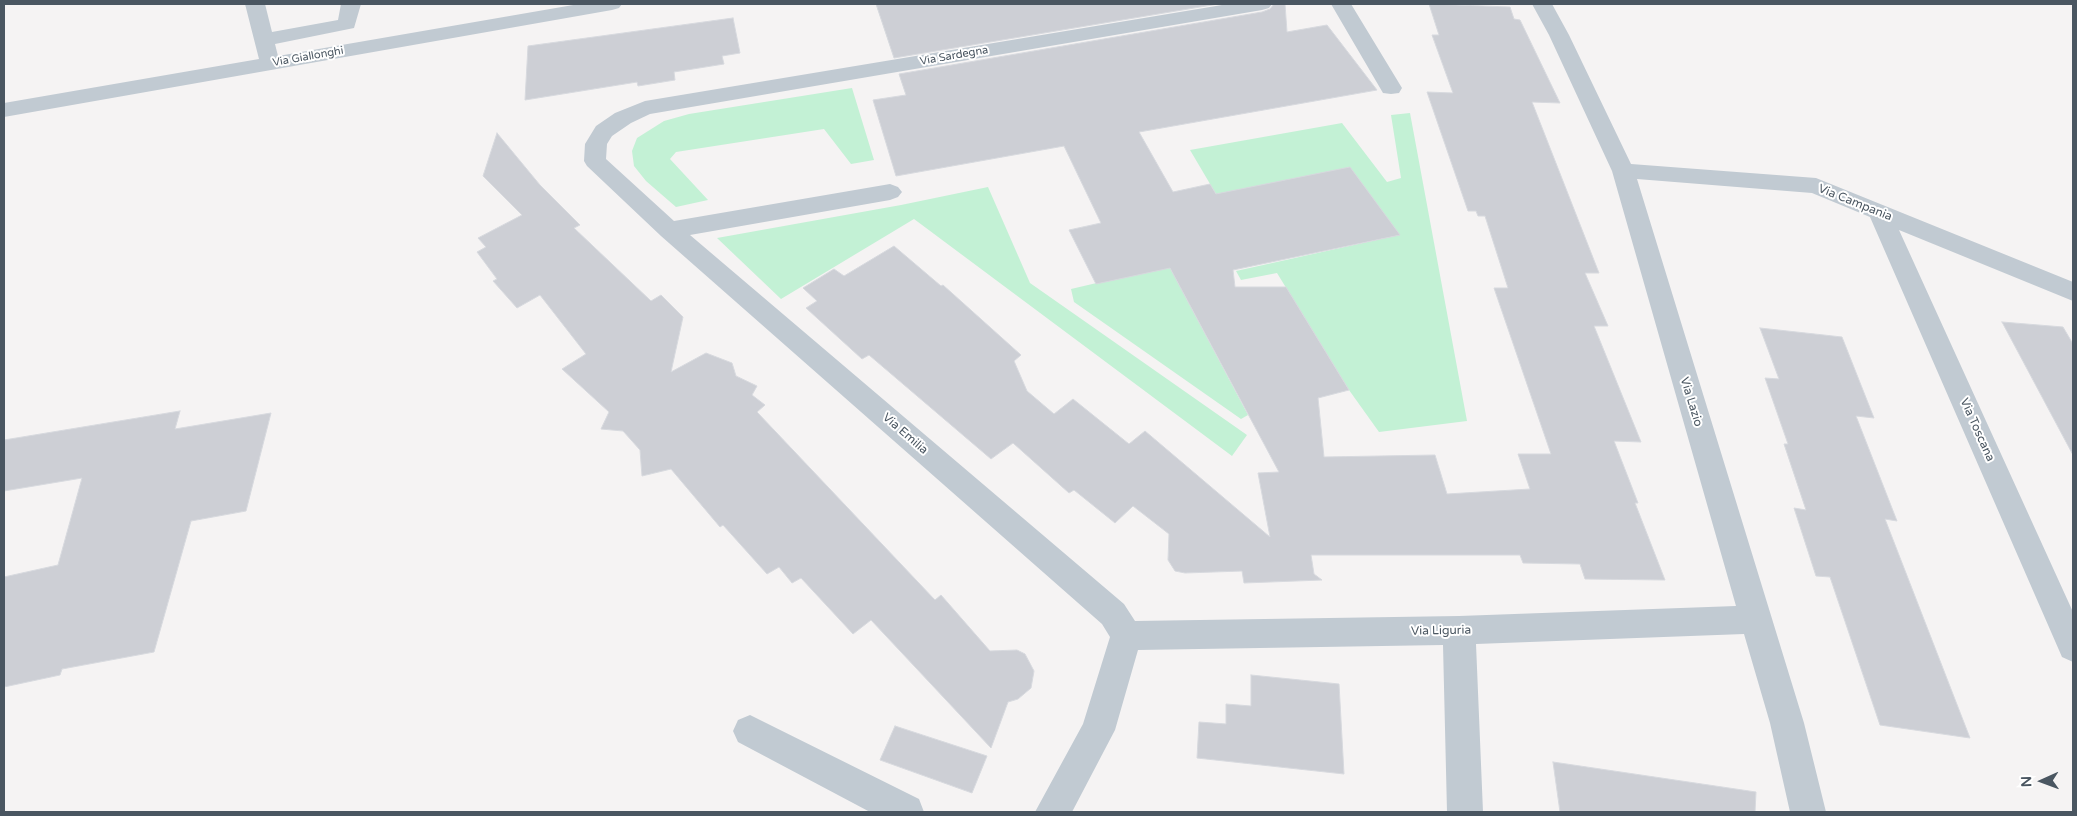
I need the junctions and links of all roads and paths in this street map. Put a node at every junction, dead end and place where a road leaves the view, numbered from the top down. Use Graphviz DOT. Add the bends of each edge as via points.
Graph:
graph roads {
  1 [pos="255,4"];
  2 [pos="351,4"];
  3 [pos="612,4"];
  4 [pos="1262,4"];
  5 [pos="1341,4"];
  6 [pos="1542,4"];
  7 [pos="264,40"];
  8 [pos="269,64"];
  9 [pos="1391,88"];
  10 [pos="645,108"];
  11 [pos="9,109"];
  12 [pos="4,131"];
  13 [pos="1623,172"];
  14 [pos="890,192"];
  15 [pos="1880,213"];
  16 [pos="669,230"];
  17 [pos="2073,292"];
  18 [pos="1756,619"];
  19 [pos="1460,630"];
  20 [pos="1126,636"];
  21 [pos="2073,647"];
  22 [pos="750,730"];
  23 [pos="906,812"];
  24 [pos="1053,812"];
  25 [pos="1465,812"];
  26 [pos="1808,812"];
  1 -- 7 [label="street"];
  2 -- 7 [label="street" via="347,24"];
  3 -- 8 [label="street, Via Giallonghi"];
  4 -- 10 [label="street, Via Sardegna"];
  5 -- 9 [label="street"];
  6 -- 13 [label="street, Via Lazio"];
  7 -- 8 [label="street"];
  8 -- 11 [label="street, Via Giallonghi"];
  10 -- 16 [label="street, Via Emilia" via="604,131 596,144 595,161"];
  11 -- 12 [label="street"];
  13 -- 15 [label="street, Via Campania" via="1816,186"];
  13 -- 18 [label="street, Via Lazio"];
  14 -- 16 [label="street"];
  15 -- 17 [label="street, Via Campania"];
  15 -- 21 [label="street, Via Toscana"];
  16 -- 20 [label="street, Via Emilia" via="1113,614"];
  18 -- 19 [label="street, Via Liguria"];
  18 -- 26 [label="street, Via Lazio" via="1787,723"];
  19 -- 20 [label="street, Via Liguria"];
  19 -- 25 [label="street"];
  20 -- 24 [label="street" via="1098,730"];
  22 -- 23 [label="street"];
}
